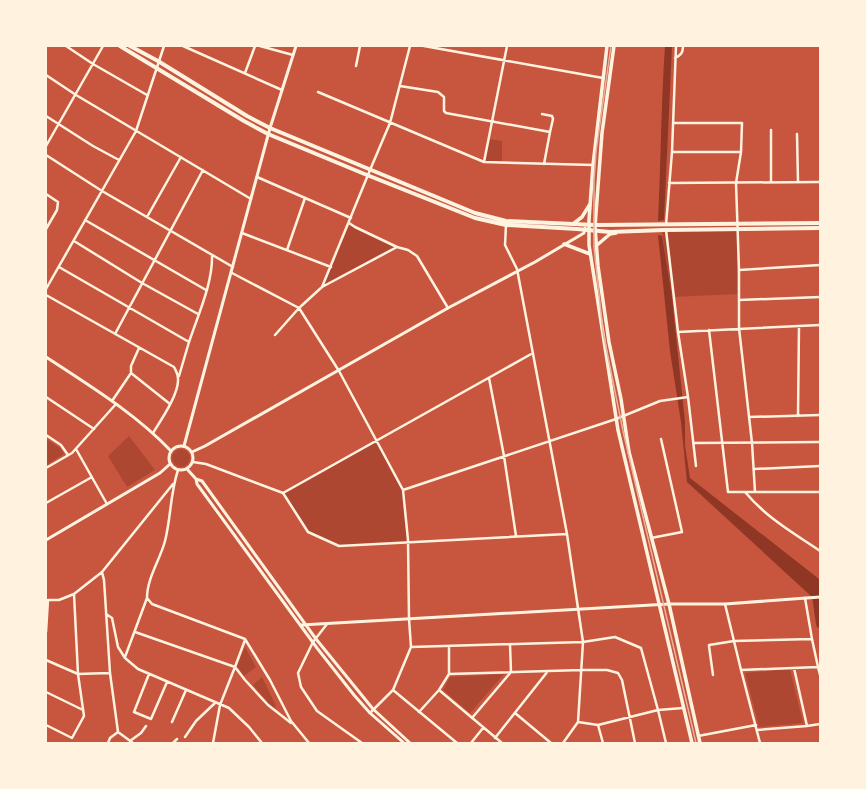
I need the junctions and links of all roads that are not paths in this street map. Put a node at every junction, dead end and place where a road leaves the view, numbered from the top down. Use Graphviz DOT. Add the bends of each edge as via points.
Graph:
graph roads {
  1 [pos="66,46"];
  2 [pos="103,46"];
  3 [pos="120,46"];
  4 [pos="130,46"];
  5 [pos="164,46"];
  6 [pos="183,46"];
  7 [pos="255,46"];
  8 [pos="260,46"];
  9 [pos="296,46"];
  10 [pos="360,46"];
  11 [pos="410,46"];
  12 [pos="424,46"];
  13 [pos="507,46"];
  14 [pos="607,46"];
  15 [pos="614,46"];
  16 [pos="676,46"];
  17 [pos="683,46"];
  18 [pos="293,56"];
  19 [pos="675,58"];
  20 [pos="505,60"];
  21 [pos="158,61"];
  22 [pos="94,64"];
  23 [pos="356,66"];
  24 [pos="156,68"];
  25 [pos="245,73"];
  26 [pos="46,75"];
  27 [pos="603,78"];
  28 [pos="400,86"];
  29 [pos="282,90"];
  30 [pos="318,92"];
  31 [pos="76,95"];
  32 [pos="147,95"];
  33 [pos="542,114"];
  34 [pos="46,116"];
  35 [pos="493,121"];
  36 [pos="390,123"];
  37 [pos="673,123"];
  38 [pos="59,124"];
  39 [pos="270,128"];
  40 [pos="771,130"];
  41 [pos="136,131"];
  42 [pos="550,132"];
  43 [pos="268,134"];
  44 [pos="797,134"];
  45 [pos="46,146"];
  46 [pos="672,152"];
  47 [pos="741,152"];
  48 [pos="46,155"];
  49 [pos="181,157"];
  50 [pos="119,160"];
  51 [pos="484,162"];
  52 [pos="544,164"];
  53 [pos="593,165"];
  54 [pos="203,170"];
  55 [pos="370,170"];
  56 [pos="367,175"];
  57 [pos="257,177"];
  58 [pos="736,182"];
  59 [pos="771,182"];
  60 [pos="798,182"];
  61 [pos="820,182"];
  62 [pos="669,183"];
  63 [pos="102,191"];
  64 [pos="46,194"];
  65 [pos="305,198"];
  66 [pos="251,199"];
  67 [pos="591,203"];
  68 [pos="147,217"];
  69 [pos="351,218"];
  70 [pos="86,220"];
  71 [pos="349,223"];
  72 [pos="820,223"];
  73 [pos="573,224"];
  74 [pos="738,224"];
  75 [pos="666,225"];
  76 [pos="506,226"];
  77 [pos="587,227"];
  78 [pos="46,228"];
  79 [pos="595,228"];
  80 [pos="820,228"];
  81 [pos="170,230"];
  82 [pos="666,230"];
  83 [pos="738,230"];
  84 [pos="621,232"];
  85 [pos="242,233"];
  86 [pos="74,241"];
  87 [pos="564,244"];
  88 [pos="596,246"];
  89 [pos="397,247"];
  90 [pos="287,250"];
  91 [pos="590,254"];
  92 [pos="212,255"];
  93 [pos="154,260"];
  94 [pos="820,265"];
  95 [pos="59,267"];
  96 [pos="233,267"];
  97 [pos="331,267"];
  98 [pos="739,270"];
  99 [pos="517,271"];
  100 [pos="232,273"];
  101 [pos="142,283"];
  102 [pos="322,288"];
  103 [pos="46,289"];
  104 [pos="206,290"];
  105 [pos="46,295"];
  106 [pos="820,297"];
  107 [pos="739,300"];
  108 [pos="129,307"];
  109 [pos="299,308"];
  110 [pos="448,308"];
  111 [pos="198,314"];
  112 [pos="820,325"];
  113 [pos="799,326"];
  114 [pos="739,328"];
  115 [pos="709,330"];
  116 [pos="678,332"];
  117 [pos="115,334"];
  118 [pos="275,335"];
  119 [pos="189,342"];
  120 [pos="139,348"];
  121 [pos="533,353"];
  122 [pos="46,357"];
  123 [pos="339,371"];
  124 [pos="131,373"];
  125 [pos="178,377"];
  126 [pos="489,378"];
  127 [pos="46,397"];
  128 [pos="687,398"];
  129 [pos="112,401"];
  130 [pos="116,404"];
  131 [pos="170,404"];
  132 [pos="624,415"];
  133 [pos="820,415"];
  134 [pos="798,416"];
  135 [pos="749,417"];
  136 [pos="616,419"];
  137 [pos="94,429"];
  138 [pos="152,433"];
  139 [pos="46,435"];
  140 [pos="661,439"];
  141 [pos="376,441"];
  142 [pos="550,441"];
  143 [pos="820,442"];
  144 [pos="694,443"];
  145 [pos="722,443"];
  146 [pos="752,443"];
  147 [pos="184,446"];
  148 [pos="76,449"];
  149 [pos="171,451"];
  150 [pos="192,452"];
  151 [pos="68,455"];
  152 [pos="504,456"];
  153 [pos="193,462"];
  154 [pos="170,464"];
  155 [pos="696,466"];
  156 [pos="820,466"];
  157 [pos="46,468"];
  158 [pos="187,469"];
  159 [pos="754,469"];
  160 [pos="178,470"];
  161 [pos="92,477"];
  162 [pos="196,479"];
  163 [pos="174,484"];
  164 [pos="403,490"];
  165 [pos="745,492"];
  166 [pos="756,492"];
  167 [pos="820,492"];
  168 [pos="283,493"];
  169 [pos="46,504"];
  170 [pos="108,504"];
  171 [pos="567,534"];
  172 [pos="516,536"];
  173 [pos="651,538"];
  174 [pos="46,540"];
  175 [pos="408,543"];
  176 [pos="820,552"];
  177 [pos="102,572"];
  178 [pos="74,594"];
  179 [pos="820,597"];
  180 [pos="147,598"];
  181 [pos="805,598"];
  182 [pos="47,600"];
  183 [pos="669,604"];
  184 [pos="725,604"];
  185 [pos="659,605"];
  186 [pos="578,610"];
  187 [pos="106,613"];
  188 [pos="409,620"];
  189 [pos="327,624"];
  190 [pos="301,625"];
  191 [pos="306,625"];
  192 [pos="46,632"];
  193 [pos="135,632"];
  194 [pos="245,639"];
  195 [pos="316,639"];
  196 [pos="812,639"];
  197 [pos="734,641"];
  198 [pos="313,642"];
  199 [pos="582,642"];
  200 [pos="510,644"];
  201 [pos="449,646"];
  202 [pos="411,647"];
  203 [pos="125,658"];
  204 [pos="46,660"];
  205 [pos="235,667"];
  206 [pos="818,667"];
  207 [pos="794,668"];
  208 [pos="581,670"];
  209 [pos="742,670"];
  210 [pos="548,671"];
  211 [pos="511,672"];
  212 [pos="110,673"];
  213 [pos="78,674"];
  214 [pos="149,674"];
  215 [pos="449,674"];
  216 [pos="713,675"];
  217 [pos="820,675"];
  218 [pos="167,682"];
  219 [pos="186,690"];
  220 [pos="393,690"];
  221 [pos="439,690"];
  222 [pos="46,692"];
  223 [pos="215,703"];
  224 [pos="220,705"];
  225 [pos="683,708"];
  226 [pos="374,709"];
  227 [pos="83,710"];
  228 [pos="658,710"];
  229 [pos="419,712"];
  230 [pos="370,713"];
  231 [pos="514,713"];
  232 [pos="629,717"];
  233 [pos="472,718"];
  234 [pos="172,722"];
  235 [pos="578,722"];
  236 [pos="820,724"];
  237 [pos="46,725"];
  238 [pos="598,725"];
  239 [pos="756,725"];
  240 [pos="146,726"];
  241 [pos="808,726"];
  242 [pos="483,728"];
  243 [pos="298,729"];
  244 [pos="757,730"];
  245 [pos="118,732"];
  246 [pos="698,736"];
  247 [pos="185,737"];
  248 [pos="495,738"];
  249 [pos="177,739"];
  250 [pos="399,739"];
  251 [pos="131,742"];
  252 [pos="601,742"];
  253 [pos="108,743"];
  254 [pos="173,743"];
  255 [pos="213,743"];
  256 [pos="262,743"];
  257 [pos="309,743"];
  258 [pos="362,743"];
  259 [pos="397,743"];
  260 [pos="404,743"];
  261 [pos="410,743"];
  262 [pos="457,743"];
  263 [pos="471,743"];
  264 [pos="502,743"];
  265 [pos="551,743"];
  266 [pos="563,743"];
  267 [pos="635,743"];
  268 [pos="666,743"];
  269 [pos="692,743"];
  270 [pos="700,743"];
  271 [pos="760,743"];
  1 -- 22 [label="street"];
  2 -- 22 [label="street"];
  3 -- 24 [label="main road"];
  4 -- 21 [label="main road"];
  5 -- 21 [label="street"];
  6 -- 25 [label="street"];
  7 -- 25 [label="street"];
  8 -- 18 [label="street"];
  9 -- 18 [label="street"];
  10 -- 23 [label="street"];
  11 -- 28 [label="street"];
  12 -- 20 [label="street"];
  13 -- 20 [label="street"];
  14 -- 27 [label="main road"];
  15 -- 79 [label="main road" via="602,133"];
  16 -- 19 [label="street"];
  17 -- 19 [label="street" via="683,52"];
  18 -- 29 [label="street"];
  19 -- 37 [label="street"];
  20 -- 27 [label="street"];
  20 -- 35 [label="street"];
  21 -- 24 [label="street"];
  21 -- 39 [label="main road"];
  22 -- 31 [label="street"];
  22 -- 32 [label="street"];
  24 -- 32 [label="street"];
  24 -- 43 [label="main road"];
  25 -- 29 [label="street"];
  26 -- 31 [label="street"];
  27 -- 53 [label="main road"];
  28 -- 35 [label="street" via="438,92 444,97 446,113"];
  28 -- 36 [label="street"];
  29 -- 39 [label="street"];
  30 -- 36 [label="street"];
  31 -- 38 [label="street"];
  31 -- 41 [label="street"];
  32 -- 41 [label="street"];
  33 -- 42 [label="street" via="552,116"];
  34 -- 38 [label="street"];
  35 -- 42 [label="street"];
  35 -- 51 [label="street"];
  36 -- 51 [label="street"];
  36 -- 55 [label="street"];
  37 -- 46 [label="street"];
  37 -- 47 [label="street" via="742,123"];
  38 -- 45 [label="street"];
  38 -- 50 [label="street"];
  39 -- 43 [label="street"];
  39 -- 55 [label="main road"];
  40 -- 59 [label="street"];
  41 -- 49 [label="street"];
  41 -- 50 [label="street"];
  42 -- 52 [label="street"];
  43 -- 56 [label="main road"];
  43 -- 57 [label="street"];
  44 -- 60 [label="street"];
  46 -- 47 [label="street"];
  46 -- 62 [label="street"];
  47 -- 58 [label="street"];
  48 -- 63 [label="street"];
  49 -- 54 [label="street"];
  49 -- 68 [label="street"];
  50 -- 63 [label="street"];
  51 -- 52 [label="street"];
  52 -- 53 [label="street"];
  53 -- 67 [label="main road"];
  54 -- 66 [label="street"];
  54 -- 81 [label="street"];
  55 -- 56 [label="street"];
  55 -- 73 [label="main road" via="475,214 506,221"];
  56 -- 69 [label="street"];
  56 -- 76 [label="main road" via="475,218"];
  57 -- 65 [label="street"];
  57 -- 66 [label="street"];
  58 -- 59 [label="street"];
  58 -- 62 [label="street"];
  58 -- 74 [label="street"];
  59 -- 60 [label="street"];
  60 -- 61 [label="street"];
  62 -- 75 [label="street"];
  63 -- 68 [label="street"];
  63 -- 70 [label="street"];
  64 -- 78 [label="street" via="58,202 57,210"];
  65 -- 69 [label="street"];
  65 -- 90 [label="street"];
  66 -- 85 [label="street"];
  67 -- 73 [label="main road" via="582,217"];
  67 -- 77 [label="main road"];
  68 -- 81 [label="street"];
  69 -- 71 [label="street"];
  70 -- 86 [label="street"];
  70 -- 93 [label="street"];
  71 -- 89 [label="street"];
  71 -- 97 [label="street"];
  72 -- 74 [label="main road"];
  73 -- 77 [label="main road"];
  74 -- 75 [label="main road"];
  74 -- 83 [label="street"];
  75 -- 79 [label="main road"];
  76 -- 77 [label="main road"];
  76 -- 99 [label="street" via="505,245"];
  77 -- 79 [label="main road"];
  77 -- 87 [label="street" via="584,232"];
  77 -- 91 [label="main road"];
  79 -- 84 [label="main road"];
  79 -- 88 [label="main road"];
  80 -- 83 [label="main road"];
  81 -- 92 [label="street"];
  81 -- 93 [label="street"];
  82 -- 83 [label="main road"];
  82 -- 84 [label="main road"];
  82 -- 116 [label="street"];
  83 -- 98 [label="street"];
  84 -- 88 [label="main road" via="610,234"];
  85 -- 90 [label="street"];
  85 -- 96 [label="street"];
  86 -- 95 [label="street"];
  86 -- 101 [label="street"];
  87 -- 91 [label="main road"];
  87 -- 99 [label="street"];
  88 -- 132 [label="main road" via="609,342"];
  89 -- 102 [label="street"];
  89 -- 110 [label="street" via="417,256"];
  90 -- 97 [label="street"];
  91 -- 136 [label="main road"];
  92 -- 96 [label="street"];
  92 -- 104 [label="street"];
  93 -- 101 [label="street"];
  93 -- 104 [label="street"];
  94 -- 98 [label="street"];
  95 -- 103 [label="street"];
  95 -- 108 [label="street"];
  96 -- 100 [label="street"];
  97 -- 102 [label="street"];
  98 -- 107 [label="street"];
  99 -- 110 [label="street"];
  99 -- 121 [label="street"];
  100 -- 109 [label="street"];
  100 -- 147 [label="street"];
  101 -- 108 [label="street"];
  101 -- 111 [label="street"];
  102 -- 109 [label="street"];
  104 -- 111 [label="street"];
  105 -- 117 [label="street"];
  106 -- 107 [label="street"];
  107 -- 114 [label="street"];
  108 -- 117 [label="street"];
  108 -- 119 [label="street"];
  109 -- 118 [label="street"];
  109 -- 123 [label="street"];
  110 -- 123 [label="street"];
  111 -- 119 [label="street"];
  112 -- 113 [label="street"];
  113 -- 114 [label="street"];
  113 -- 134 [label="street"];
  114 -- 115 [label="street"];
  114 -- 135 [label="street"];
  115 -- 116 [label="street"];
  115 -- 145 [label="street"];
  116 -- 128 [label="street"];
  117 -- 120 [label="street"];
  119 -- 125 [label="street"];
  120 -- 124 [label="street" via="131,366"];
  120 -- 125 [label="street" via="174,367"];
  121 -- 126 [label="street"];
  121 -- 142 [label="street"];
  122 -- 129 [label="street"];
  123 -- 141 [label="street"];
  123 -- 150 [label="street"];
  124 -- 129 [label="street"];
  124 -- 131 [label="street"];
  125 -- 131 [label="street"];
  126 -- 141 [label="street"];
  126 -- 152 [label="street"];
  127 -- 137 [label="street"];
  128 -- 132 [label="street" via="660,401"];
  128 -- 144 [label="street"];
  129 -- 130 [label="street"];
  130 -- 137 [label="street"];
  130 -- 138 [label="street"];
  131 -- 138 [label="street"];
  132 -- 136 [label="street"];
  132 -- 173 [label="main road" via="629,452"];
  133 -- 134 [label="street"];
  134 -- 135 [label="street"];
  135 -- 146 [label="street"];
  136 -- 142 [label="street"];
  136 -- 185 [label="main road"];
  137 -- 148 [label="street"];
  138 -- 149 [label="street"];
  139 -- 151 [label="street" via="61,445"];
  140 -- 173 [label="street" via="682,532"];
  141 -- 164 [label="street"];
  141 -- 168 [label="street"];
  142 -- 152 [label="street"];
  142 -- 171 [label="street"];
  143 -- 146 [label="street"];
  144 -- 145 [label="street"];
  144 -- 155 [label="street"];
  145 -- 146 [label="street"];
  145 -- 165 [label="street" via="728,492"];
  146 -- 159 [label="street"];
  147 -- 149 [label="street" via="177,446"];
  147 -- 150 [label="street"];
  148 -- 151 [label="street"];
  148 -- 161 [label="street"];
  149 -- 154 [label="street"];
  150 -- 153 [label="street"];
  151 -- 157 [label="street"];
  152 -- 164 [label="street"];
  152 -- 172 [label="street"];
  153 -- 158 [label="street"];
  153 -- 168 [label="street" via="206,464"];
  154 -- 160 [label="street"];
  154 -- 170 [label="street" via="160,473"];
  156 -- 159 [label="street"];
  158 -- 160 [label="street"];
  158 -- 162 [label="street"];
  159 -- 166 [label="street"];
  160 -- 163 [label="street"];
  161 -- 169 [label="street"];
  161 -- 170 [label="street"];
  162 -- 190 [label="street" via="197,484"];
  162 -- 191 [label="street" via="202,481"];
  163 -- 177 [label="street"];
  163 -- 180 [label="street" via="165,542 147,589"];
  164 -- 175 [label="street"];
  165 -- 166 [label="street"];
  165 -- 176 [label="street" via="770,518"];
  166 -- 167 [label="street"];
  168 -- 175 [label="street" via="308,532 339,546"];
  170 -- 174 [label="street"];
  171 -- 172 [label="street"];
  171 -- 186 [label="street"];
  172 -- 175 [label="street"];
  173 -- 183 [label="main road"];
  175 -- 188 [label="street"];
  177 -- 178 [label="street"];
  177 -- 187 [label="street"];
  178 -- 182 [label="street" via="59,600"];
  178 -- 213 [label="street"];
  179 -- 181 [label="street"];
  180 -- 193 [label="street"];
  180 -- 194 [label="street" via="152,604"];
  181 -- 184 [label="street"];
  181 -- 196 [label="street"];
  182 -- 192 [label="street"];
  183 -- 184 [label="street"];
  183 -- 185 [label="street"];
  183 -- 246 [label="main road"];
  184 -- 197 [label="street"];
  185 -- 186 [label="street"];
  185 -- 225 [label="main road"];
  186 -- 188 [label="street"];
  186 -- 199 [label="street"];
  187 -- 203 [label="street" via="112,618 118,647"];
  187 -- 212 [label="street"];
  188 -- 189 [label="street"];
  188 -- 202 [label="street"];
  189 -- 191 [label="street"];
  189 -- 195 [label="street"];
  190 -- 191 [label="street"];
  190 -- 198 [label="street"];
  191 -- 195 [label="street"];
  193 -- 203 [label="street"];
  193 -- 205 [label="street"];
  194 -- 205 [label="street"];
  194 -- 243 [label="street"];
  195 -- 198 [label="street"];
  195 -- 226 [label="street"];
  196 -- 197 [label="street"];
  196 -- 206 [label="street"];
  197 -- 209 [label="street"];
  197 -- 216 [label="street" via="708,646"];
  198 -- 230 [label="street"];
  198 -- 258 [label="street" via="298,673 301,687 317,711"];
  199 -- 200 [label="street"];
  199 -- 208 [label="street"];
  199 -- 228 [label="street" via="616,637 641,648"];
  200 -- 201 [label="street"];
  200 -- 211 [label="street"];
  201 -- 202 [label="street"];
  201 -- 215 [label="street"];
  202 -- 220 [label="street"];
  203 -- 214 [label="street"];
  204 -- 213 [label="street"];
  205 -- 224 [label="street"];
  205 -- 243 [label="street" via="268,705"];
  206 -- 207 [label="street"];
  206 -- 217 [label="street"];
  207 -- 209 [label="street"];
  207 -- 241 [label="street"];
  208 -- 210 [label="street"];
  208 -- 232 [label="street" via="607,670 618,673 622,680"];
  208 -- 235 [label="street"];
  209 -- 239 [label="street"];
  210 -- 211 [label="street"];
  210 -- 231 [label="street"];
  211 -- 215 [label="street"];
  211 -- 233 [label="street"];
  212 -- 213 [label="street"];
  212 -- 245 [label="street"];
  213 -- 227 [label="street"];
  214 -- 218 [label="street"];
  214 -- 218 [label="street" via="134,712 151,719"];
  215 -- 221 [label="street"];
  218 -- 219 [label="street"];
  219 -- 223 [label="street"];
  219 -- 234 [label="street"];
  220 -- 226 [label="street"];
  220 -- 229 [label="street"];
  221 -- 229 [label="street"];
  221 -- 233 [label="street"];
  222 -- 227 [label="street"];
  223 -- 224 [label="street"];
  223 -- 247 [label="street" via="196,721"];
  224 -- 255 [label="street"];
  224 -- 256 [label="street" via="229,708 249,726"];
  225 -- 228 [label="street"];
  225 -- 269 [label="main road"];
  226 -- 230 [label="street"];
  226 -- 261 [label="street"];
  227 -- 237 [label="street" via="84,716 72,738"];
  228 -- 232 [label="street"];
  228 -- 268 [label="street"];
  229 -- 262 [label="street"];
  230 -- 250 [label="street"];
  231 -- 248 [label="street"];
  231 -- 265 [label="street"];
  232 -- 238 [label="street"];
  232 -- 267 [label="street"];
  233 -- 242 [label="street"];
  235 -- 238 [label="street"];
  235 -- 266 [label="street"];
  236 -- 241 [label="street"];
  238 -- 252 [label="street"];
  239 -- 244 [label="street"];
  239 -- 246 [label="street"];
  240 -- 251 [label="street"];
  241 -- 244 [label="street"];
  242 -- 248 [label="street"];
  242 -- 263 [label="street"];
  243 -- 257 [label="street"];
  244 -- 271 [label="street"];
  245 -- 251 [label="street"];
  245 -- 253 [label="street"];
  246 -- 270 [label="main road"];
  248 -- 264 [label="street"];
  249 -- 254 [label="street"];
  250 -- 259 [label="street"];
  250 -- 260 [label="street"];
}
